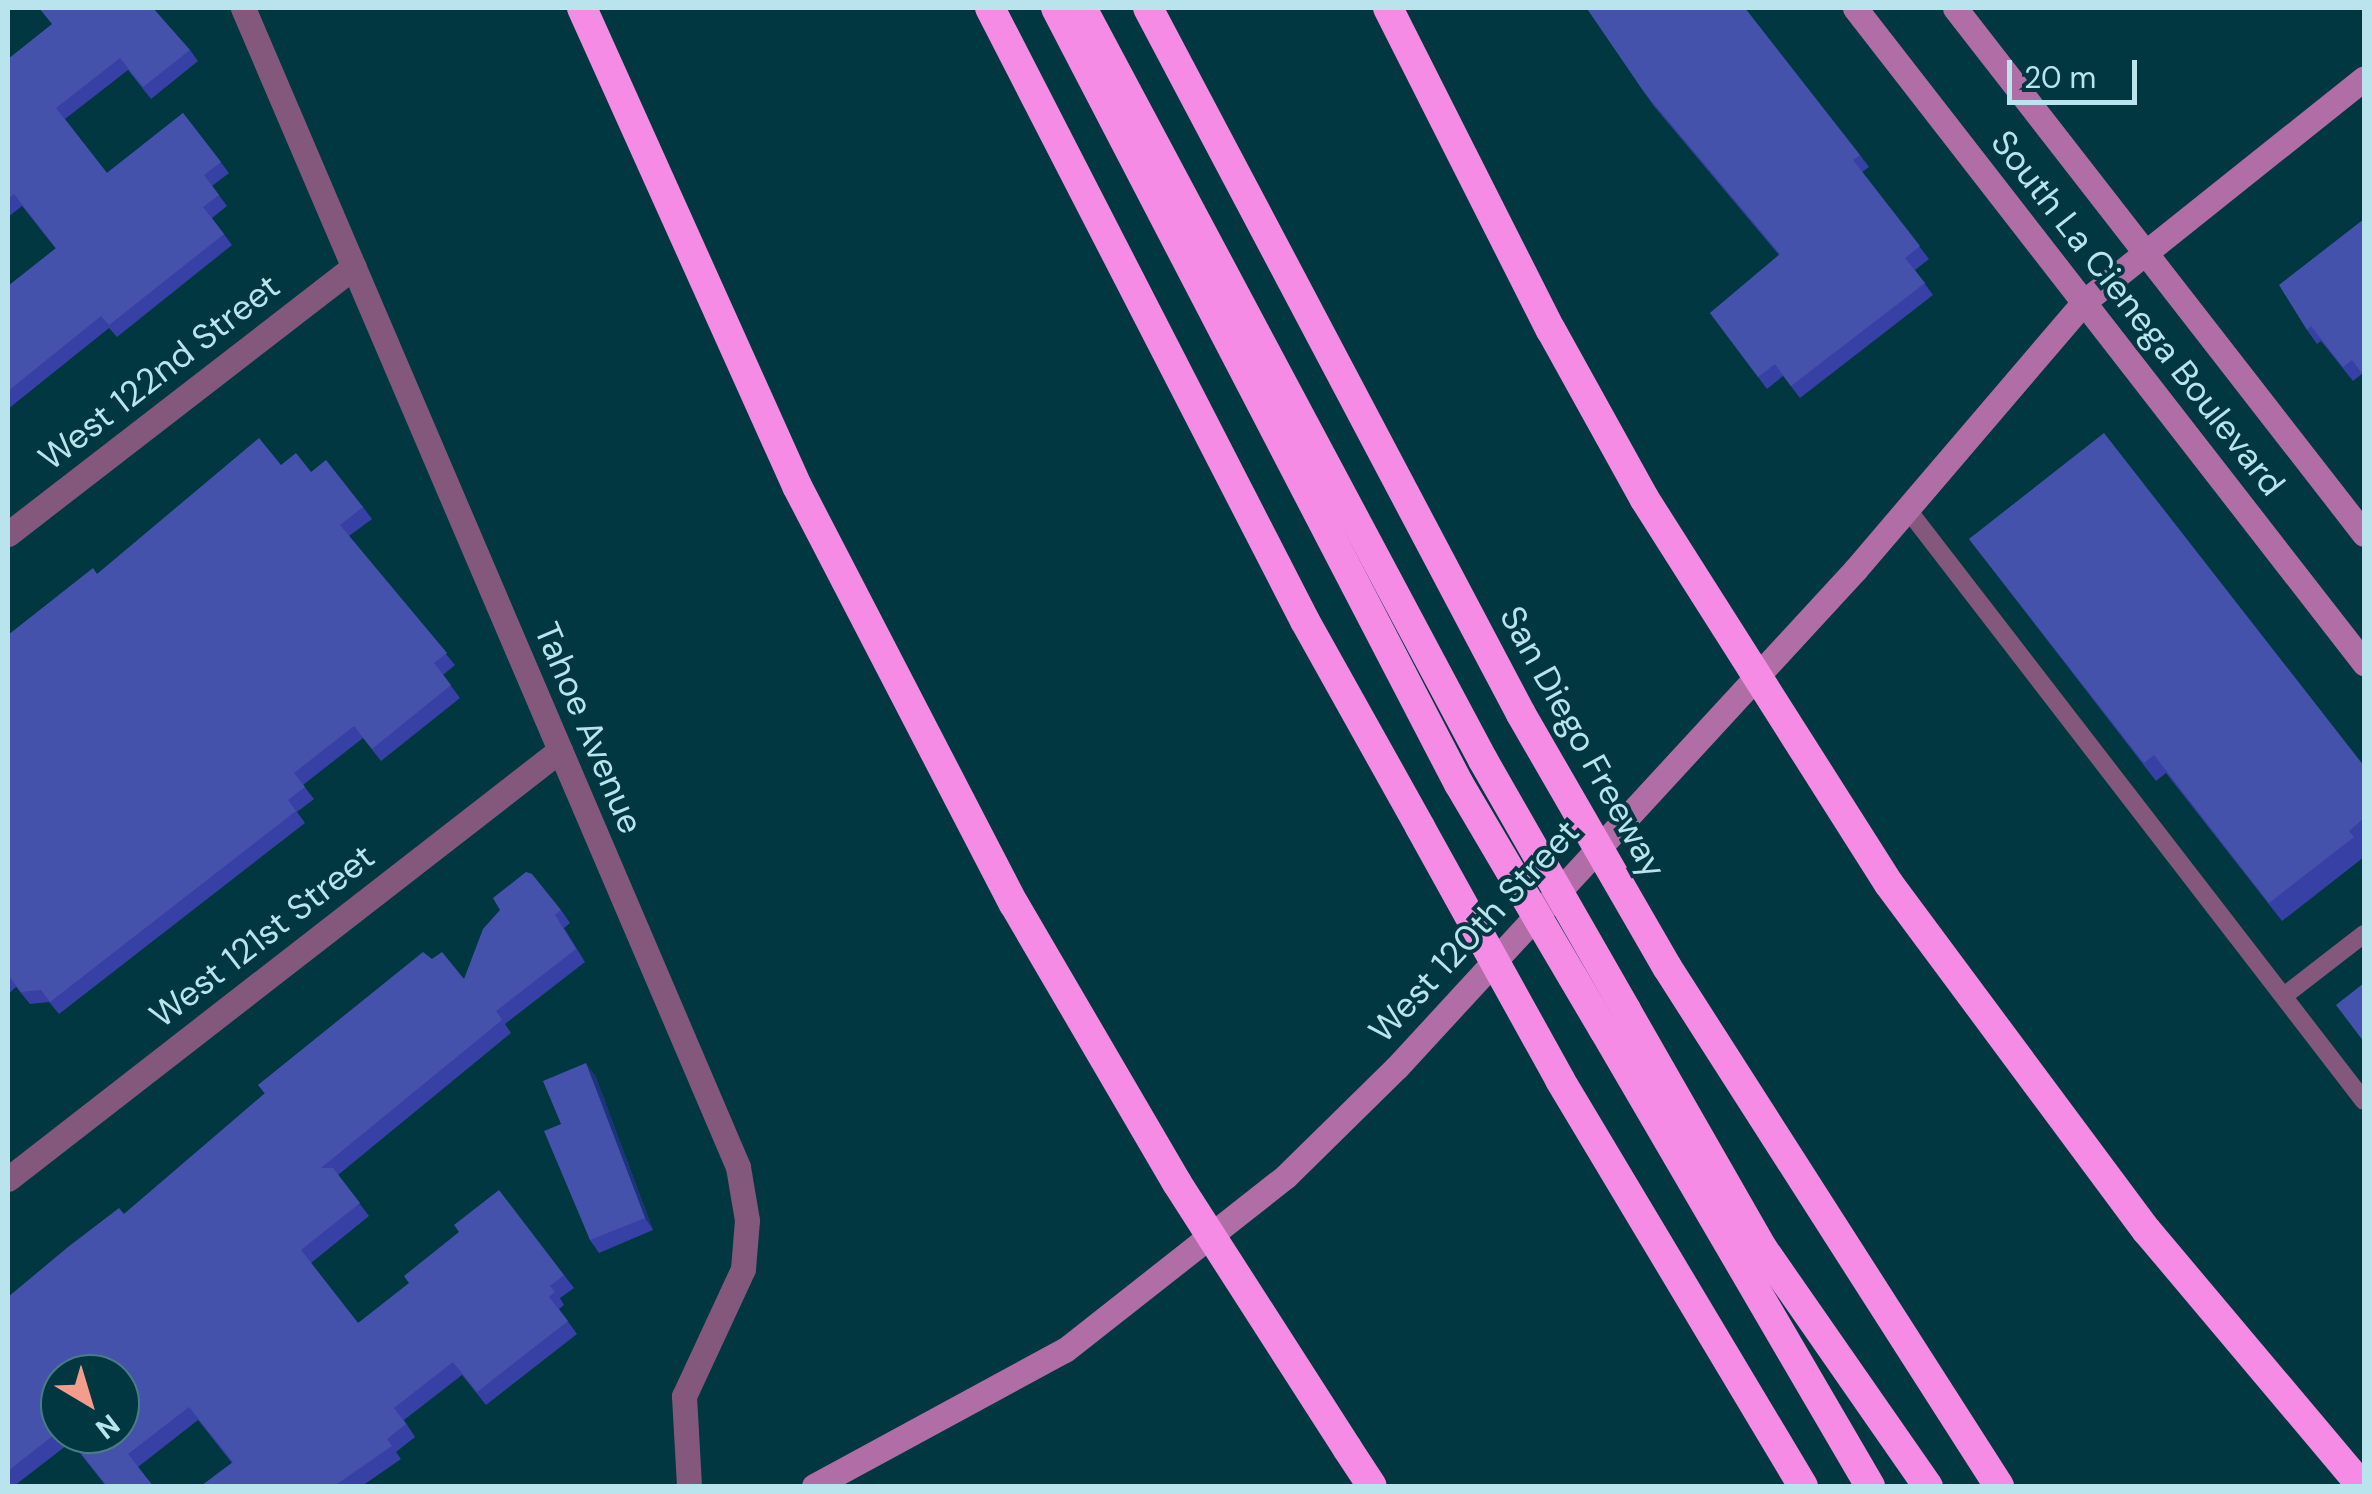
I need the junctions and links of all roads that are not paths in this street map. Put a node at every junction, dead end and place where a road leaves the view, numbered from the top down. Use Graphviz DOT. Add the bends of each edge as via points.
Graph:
graph roads {
  1 [pos="244,8"];
  2 [pos="582,8"];
  3 [pos="990,8"];
  4 [pos="1056,8"];
  5 [pos="1082,8"];
  6 [pos="1148,8"];
  7 [pos="1388,8"];
  8 [pos="1855,8"];
  9 [pos="1955,8"];
  10 [pos="2364,78"];
  11 [pos="2142,253"];
  12 [pos="354,267"];
  13 [pos="2085,301"];
  14 [pos="1908,510"];
  15 [pos="8,534"];
  16 [pos="2364,534"];
  17 [pos="2364,664"];
  18 [pos="560,750"];
  19 [pos="2364,934"];
  20 [pos="2284,996"];
  21 [pos="1615,1020"];
  22 [pos="2364,1101"];
  23 [pos="8,1179"];
  24 [pos="689,1486"];
  25 [pos="814,1486"];
  26 [pos="1372,1486"];
  27 [pos="1803,1486"];
  28 [pos="1870,1486"];
  29 [pos="1928,1486"];
  30 [pos="1999,1486"];
  31 [pos="2362,1486"];
  1 -- 12 [label="street, Tahoe Avenue"];
  2 -- 26 [label="highway, bridge" via="798,486 1014,904 1177,1183"];
  3 -- 27 [label="highway, bridge" via="1236,489 1420,827 1560,1080"];
  4 -- 21 [label="highway, bridge" via="1459,784"];
  5 -- 21 [label="highway, bridge"];
  6 -- 30 [label="highway, San Diego Freeway, bridge" via="1521,714 1666,966"];
  7 -- 31 [label="highway, bridge" via="1550,330 1644,498 1888,884 2147,1231"];
  8 -- 13 [label="main road, South La Cienega Boulevard"];
  9 -- 11 [label="main road, South La Cienega Boulevard"];
  10 -- 11 [label="main road, West 120th Street"];
  11 -- 13 [label="main road, West 120th Street"];
  11 -- 16 [label="main road, South La Cienega Boulevard"];
  12 -- 15 [label="street, West 122nd Street"];
  12 -- 18 [label="street, Tahoe Avenue"];
  13 -- 14 [label="main road, West 120th Street"];
  13 -- 17 [label="main road, South La Cienega Boulevard"];
  14 -- 20 [label="lane"];
  14 -- 25 [label="main road, West 120th Street" via="1397,1067 1286,1176 1065,1350"];
  18 -- 23 [label="street, West 121st Street"];
  18 -- 24 [label="street, Tahoe Avenue" via="738,1167 747,1220 743,1269 684,1396"];
  19 -- 20 [label="lane"];
  20 -- 22 [label="lane"];
  21 -- 28 [label="highway"];
  21 -- 29 [label="highway"];
}
